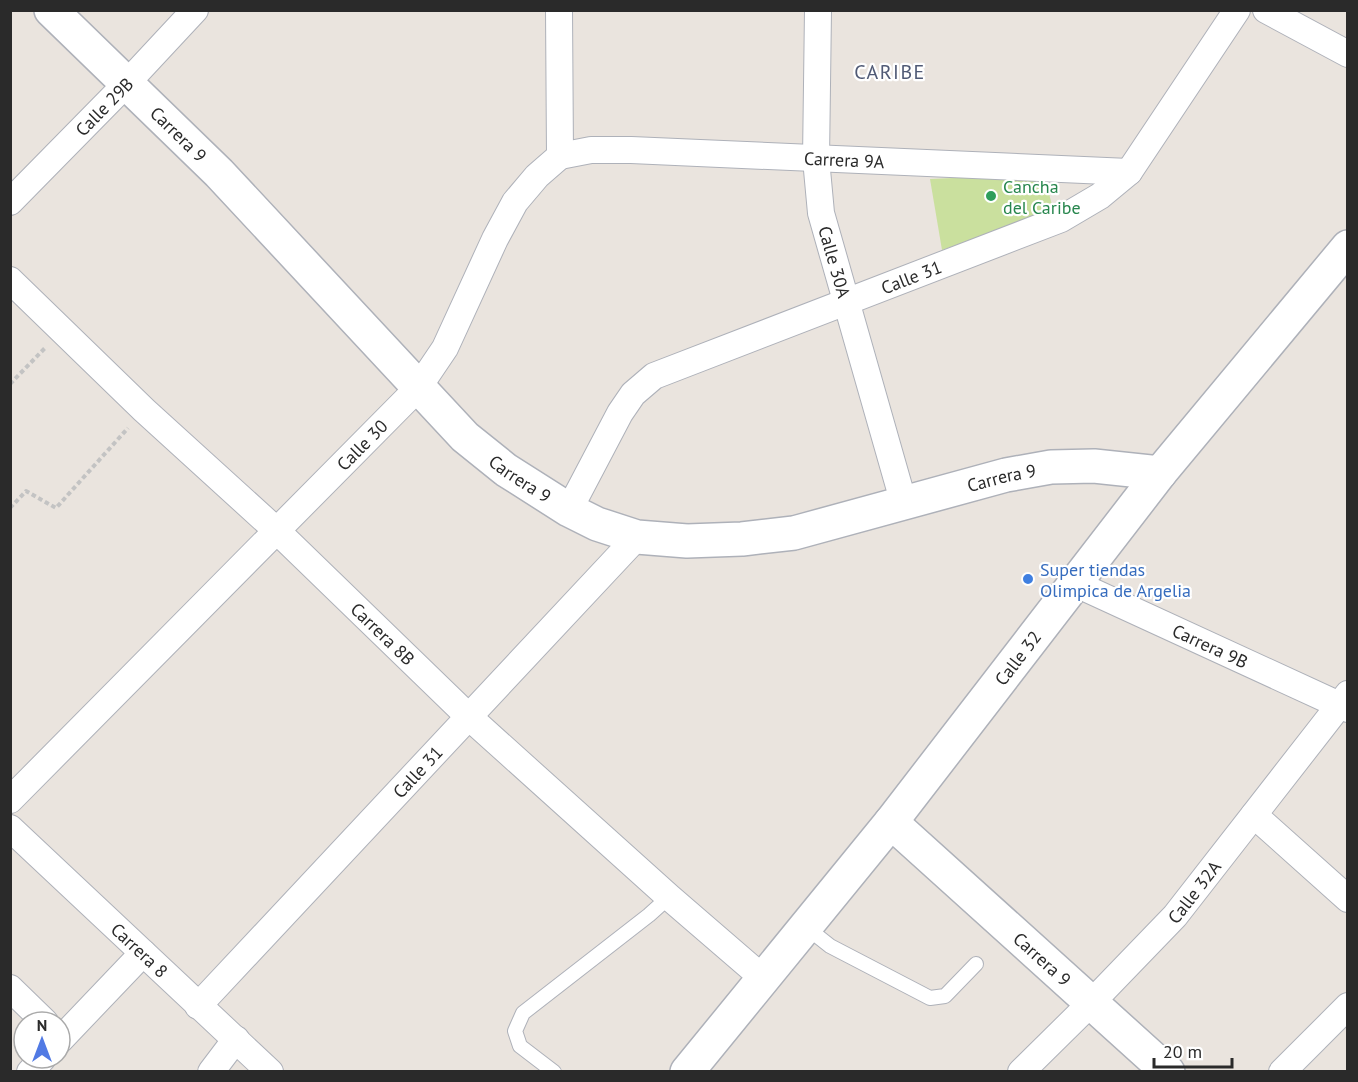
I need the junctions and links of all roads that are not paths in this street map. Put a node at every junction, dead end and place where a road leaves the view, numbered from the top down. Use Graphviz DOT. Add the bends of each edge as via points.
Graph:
graph roads {
  1 [pos="51,10"];
  2 [pos="195,10"];
  3 [pos="559,10"];
  4 [pos="818,10"];
  5 [pos="1237,10"];
  6 [pos="1266,10"];
  7 [pos="1347,54"];
  8 [pos="127,83"];
  9 [pos="560,156"];
  10 [pos="816,159"];
  11 [pos="1130,172"];
  12 [pos="10,202"];
  13 [pos="1347,247"];
  14 [pos="14,284"];
  15 [pos="847,303"];
  16 [pos="418,388"];
  17 [pos="1160,472"];
  18 [pos="904,504"];
  19 [pos="569,510"];
  20 [pos="276,530"];
  21 [pos="637,537"];
  22 [pos="1074,582"];
  23 [pos="1344,702"];
  24 [pos="469,717"];
  25 [pos="10,800"];
  26 [pos="1254,815"];
  27 [pos="891,822"];
  28 [pos="10,828"];
  29 [pos="669,897"];
  30 [pos="1347,899"];
  31 [pos="807,927"];
  32 [pos="143,953"];
  33 [pos="976,963"];
  34 [pos="764,979"];
  35 [pos="10,988"];
  36 [pos="1092,1002"];
  37 [pos="198,1006"];
  38 [pos="1347,1006"];
  39 [pos="32,1010"];
  40 [pos="72,1020"];
  41 [pos="236,1039"];
  42 [pos="211,1071"];
  43 [pos="270,1071"];
  44 [pos="554,1071"];
  45 [pos="687,1071"];
  46 [pos="1021,1071"];
  47 [pos="1168,1071"];
  48 [pos="1282,1071"];
  1 -- 8 [label="street, Carrera 9"];
  2 -- 8 [label="street, Calle 29B"];
  3 -- 9 [label="street"];
  4 -- 10 [label="street, Calle 30A"];
  5 -- 11 [label="street, Calle 31"];
  6 -- 7 [label="street"];
  8 -- 12 [label="street, Calle 29B"];
  8 -- 16 [label="street, Carrera 9" via="219,173"];
  9 -- 10 [label="street, Carrera 9A" via="591,150 631,150"];
  9 -- 16 [label="street, Calle 30" via="515,202 445,348"];
  10 -- 11 [label="street, Carrera 9A"];
  10 -- 15 [label="street, Calle 30A" via="821,213"];
  11 -- 15 [label="street, Calle 31" via="1061,219"];
  13 -- 17 [label="street, Calle 32"];
  14 -- 20 [label="street, Carrera 8B"];
  15 -- 18 [label="street, Calle 30A"];
  15 -- 19 [label="street, Calle 31" via="654,376 633,394 620,413"];
  16 -- 19 [label="street, Carrera 9" via="465,437 506,470"];
  16 -- 20 [label="street, Calle 30"];
  17 -- 18 [label="street, Carrera 9" via="1051,467 1006,475"];
  17 -- 22 [label="street, Calle 32"];
  18 -- 21 [label="street, Carrera 9" via="784,534 742,539"];
  19 -- 21 [label="street, Carrera 9" via="597,525"];
  20 -- 24 [label="street, Carrera 8B"];
  20 -- 25 [label="street, Calle 30"];
  21 -- 24 [label="street, Calle 31"];
  22 -- 23 [label="street, Carrera 9B"];
  22 -- 27 [label="street, Calle 32"];
  23 -- 26 [label="street, Calle 32A"];
  24 -- 29 [label="street, Carrera 8B"];
  24 -- 37 [label="street, Calle 31"];
  26 -- 30 [label="street"];
  26 -- 36 [label="street, Calle 32A" via="1175,916"];
  27 -- 31 [label="street, Calle 32"];
  27 -- 36 [label="street, Carrera 9"];
  28 -- 32 [label="street, Carrera 8"];
  29 -- 34 [label="street, Carrera 8B"];
  29 -- 44 [label="lane" via="523,1013 515,1031 520,1046"];
  31 -- 33 [label="lane" via="830,946 930,998 945,996"];
  31 -- 34 [label="street, Calle 32"];
  32 -- 37 [label="street, Carrera 8"];
  32 -- 40 [label="street"];
  34 -- 45 [label="street, Calle 32"];
  35 -- 39 [label="street"];
  36 -- 46 [label="street, Calle 32A"];
  36 -- 47 [label="street, Carrera 9"];
  37 -- 41 [label="street, Carrera 8"];
  38 -- 48 [label="street"];
  41 -- 42 [label="street"];
  41 -- 43 [label="street, Carrera 8"];
}
